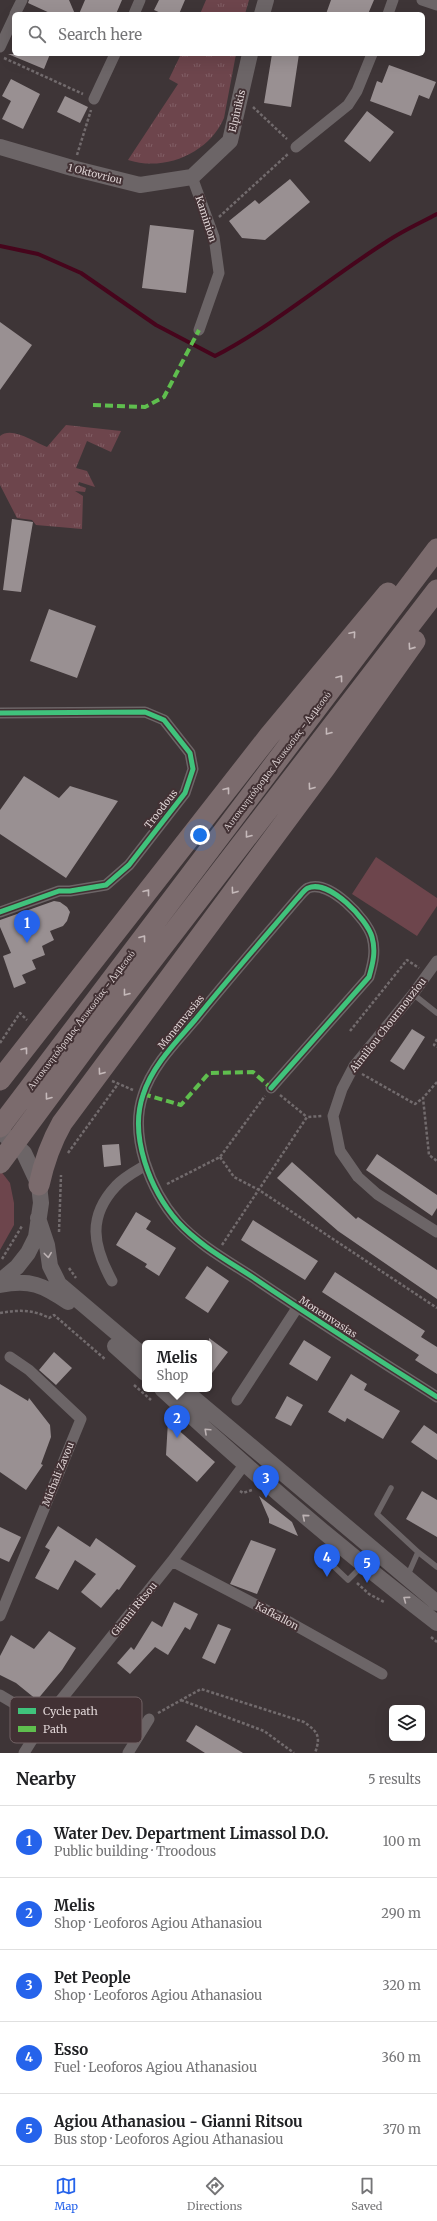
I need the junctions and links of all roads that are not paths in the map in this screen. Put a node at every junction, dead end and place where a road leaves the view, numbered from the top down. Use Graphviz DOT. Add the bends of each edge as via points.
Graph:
graph roads {
  1 [pos="22,0"];
  2 [pos="140,0"];
  3 [pos="266,0"];
  4 [pos="393,0"];
  5 [pos="422,0"];
  6 [pos="437,5"];
  7 [pos="16,12"];
  8 [pos="135,12"];
  9 [pos="263,12"];
  10 [pos="389,12"];
  11 [pos="12,21"];
  12 [pos="0,47"];
  13 [pos="114,56"];
  14 [pos="250,56"];
  15 [pos="371,56"];
  16 [pos="94,99"];
  17 [pos="0,147"];
  18 [pos="296,147"];
  19 [pos="192,177"];
  20 [pos="199,330"];
  21 [pos="437,538"];
  22 [pos="437,549"];
  23 [pos="437,590"];
  24 [pos="437,608"];
  25 [pos="0,713"];
  26 [pos="0,912"];
  27 [pos="437,961"];
  28 [pos="413,994"];
  29 [pos="437,1013"];
  30 [pos="0,1080"];
  31 [pos="271,1088"];
  32 [pos="0,1126"];
  33 [pos="0,1131"];
  34 [pos="0,1163"];
  35 [pos="146,1164"];
  36 [pos="39,1186"];
  37 [pos="31,1220"];
  38 [pos="437,1232"];
  39 [pos="0,1281"];
  40 [pos="112,1281"];
  41 [pos="0,1285"];
  42 [pos="297,1308"];
  43 [pos="142,1355"];
  44 [pos="10,1357"];
  45 [pos="142,1370"];
  46 [pos="165,1392"];
  47 [pos="187,1392"];
  48 [pos="437,1397"];
  49 [pos="237,1400"];
  50 [pos="244,1465"];
  51 [pos="391,1488"];
  52 [pos="418,1552"];
  53 [pos="172,1561"];
  54 [pos="437,1567"];
  55 [pos="407,1577"];
  56 [pos="437,1603"];
  57 [pos="0,1616"];
  58 [pos="437,1622"];
  59 [pos="382,1674"];
  60 [pos="0,1695"];
  61 [pos="63,1697"];
  62 [pos="10,1701"];
  63 [pos="149,1718"];
  64 [pos="142,1730"];
  65 [pos="30,1743"];
  66 [pos="134,1743"];
  67 [pos="24,1753"];
  68 [pos="128,1753"];
  1 -- 7 [label="street"];
  2 -- 8 [label="street"];
  3 -- 9 [label="main road"];
  4 -- 10 [label="street"];
  5 -- 6 [label="street"];
  11 -- 12 [label="street"];
  13 -- 16 [label="street"];
  14 -- 19 [label="main road, Elpinikis" via="230,141"];
  15 -- 18 [label="street" via="357,91 348,105"];
  17 -- 19 [label="main road, 1 Oktovriou" via="140,185"];
  19 -- 20 [label="street, Kaminion" via="214,237 219,273"];
  30 -- 21 [label="highway, one-way" via="269,736"];
  32 -- 22 [label="highway, Αυτοκινητόδρομος Λευκωσίας - Λεμεσού, one-way"];
  23 -- 34 [label="highway, Αυτοκινητόδρομος Λευκωσίας - Λεμεσού, one-way" via="96,1033"];
  24 -- 36 [label="highway, one-way" via="325,768 62,1123 51,1144"];
  25 -- 26 [label="street, Troodous" via="145,712 164,720 190,753 194,770 185,793 129,865 106,885 59,890"];
  27 -- 28 [label="street, Aimiliou Chourmouziou"];
  28 -- 29 [label="lane"];
  28 -- 38 [label="street, Aimiliou Chourmouziou" via="352,1068 333,1116 340,1151 358,1177 377,1194"];
  31 -- 35 [label="street, Monemvasias" via="369,977 374,957 368,926 334,893 320,887 308,888 297,899 162,1059 143,1094 137,1126"];
  33 -- 36 [label="main road" via="24,1153"];
  35 -- 40 [label="street" via="117,1185 101,1205 95,1226 98,1248"];
  35 -- 42 [label="street, Monemvasias" via="177,1221 196,1239"];
  36 -- 37 [label="main road" via="41,1203"];
  37 -- 39 [label="main road" via="36,1237 28,1253 17,1267"];
  37 -- 43 [label="main road, one-way" via="47,1245 50,1266 59,1284"];
  41 -- 45 [label="main road" via="20,1281 52,1290 69,1302"];
  42 -- 48 [label="street, Monemvasias"];
  42 -- 49 [label="street, Monemvasias"];
  44 -- 57 [label="street, Michali Zavou" via="29,1370 81,1419"];
  50 -- 46 [label="main road, one-way"];
  47 -- 55 [label="main road"];
  50 -- 53 [label="street, Gianni Ritsou"];
  58 -- 50 [label="main road, one-way" via="362,1565"];
  51 -- 52 [label="lane" via="377,1514"];
  52 -- 54 [label="lane"];
  52 -- 55 [label="lane"];
  53 -- 59 [label="street, Kafkallon"];
  53 -- 61 [label="street, Gianni Ritsou"];
  55 -- 56 [label="main road"];
  60 -- 62 [label="street"];
  63 -- 64 [label="street"];
  65 -- 67 [label="street, Gianni Ritsou"];
  66 -- 68 [label="street"];
}
